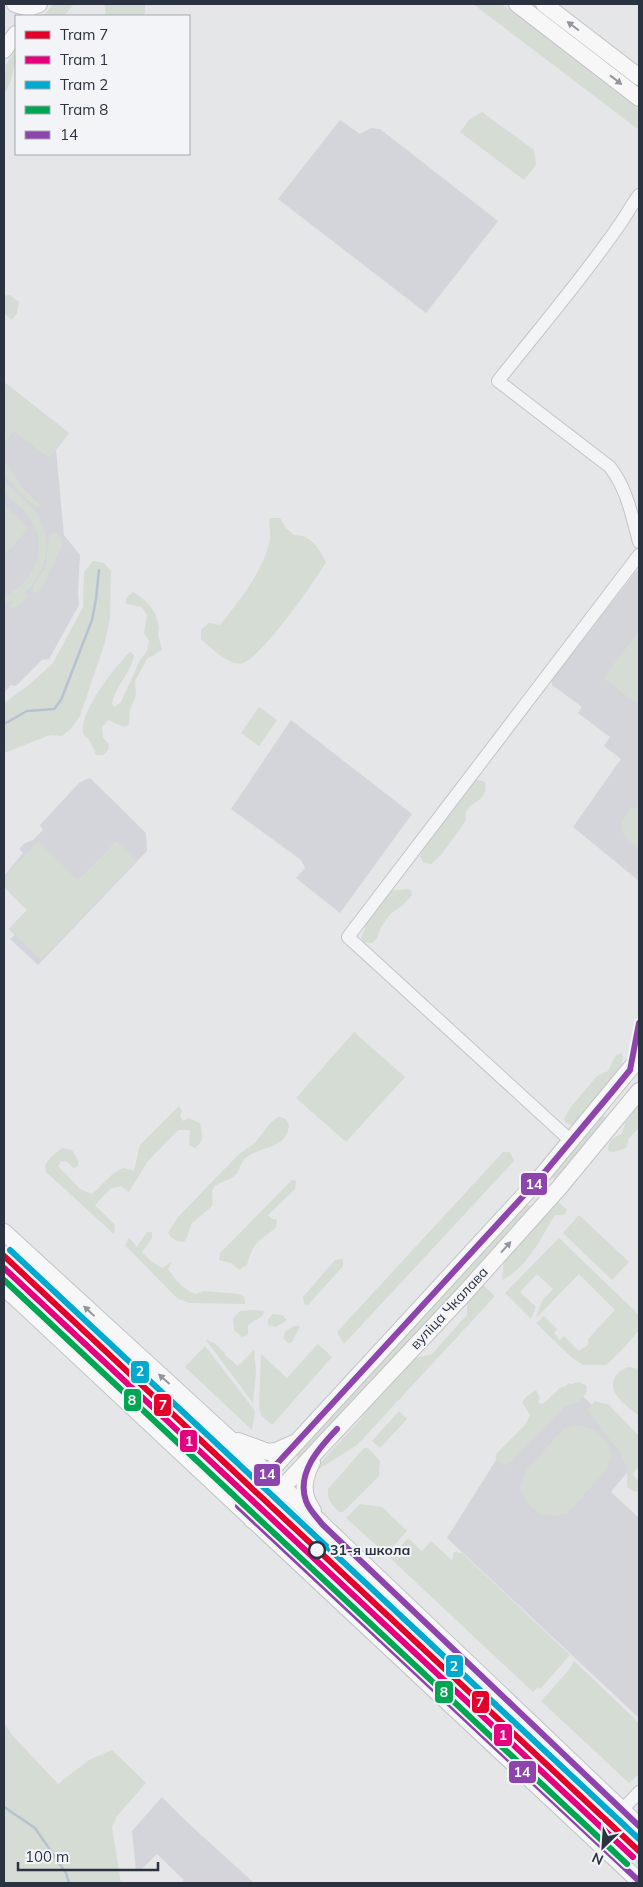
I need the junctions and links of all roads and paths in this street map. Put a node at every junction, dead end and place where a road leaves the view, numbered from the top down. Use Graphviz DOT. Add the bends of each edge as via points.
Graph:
graph roads {
  1 [pos="4,4"];
  2 [pos="15,4"];
  3 [pos="39,4"];
  4 [pos="517,4"];
  5 [pos="544,4"];
  6 [pos="17,15"];
  7 [pos="31,15"];
  8 [pos="15,35"];
  9 [pos="596,44"];
  10 [pos="4,50"];
  11 [pos="586,57"];
  12 [pos="639,77"];
  13 [pos="639,98"];
  14 [pos="639,195"];
  15 [pos="639,542"];
  16 [pos="639,555"];
  17 [pos="639,1058"];
  18 [pos="639,1091"];
  19 [pos="612,1092"];
  20 [pos="629,1105"];
  21 [pos="593,1115"];
  22 [pos="610,1128"];
  23 [pos="571,1141"];
  24 [pos="539,1179"];
  25 [pos="555,1193"];
  26 [pos="518,1202"];
  27 [pos="534,1216"];
  28 [pos="4,1232"];
  29 [pos="40,1266"];
  30 [pos="8,1291"];
  31 [pos="224,1434"];
  32 [pos="299,1441"];
  33 [pos="319,1449"];
  34 [pos="268,1474"];
  35 [pos="282,1487"];
  36 [pos="238,1506"];
  37 [pos="252,1520"];
  38 [pos="322,1524"];
  39 [pos="466,1662"];
  40 [pos="487,1683"];
  41 [pos="438,1693"];
  42 [pos="459,1713"];
  43 [pos="639,1792"];
  44 [pos="622,1810"];
  45 [pos="639,1826"];
  46 [pos="639,1882"];
  1 -- 6 [label="main road"];
  2 -- 3 [label="main road" via="29,8"];
  3 -- 7 [label="main road"];
  4 -- 11 [label="main road"];
  9 -- 5 [label="main road, one-way"];
  8 -- 10 [label="main road"];
  9 -- 11 [label="street"];
  9 -- 12 [label="main road"];
  11 -- 13 [label="main road, one-way"];
  14 -- 15 [label="street" via="577,282 498,381 610,467 620,480"];
  16 -- 23 [label="street" via="348,937"];
  17 -- 19 [label="main road, вуліца Чкалава"];
  18 -- 20 [label="main road, вуліца Чкалава"];
  19 -- 20 [label="main road" via="614,1106"];
  19 -- 21 [label="main road, вуліца Чкалава"];
  20 -- 22 [label="main road, вуліца Чкалава"];
  21 -- 22 [label="main road" via="599,1112 608,1115"];
  21 -- 23 [label="main road, вуліца Чкалава"];
  22 -- 25 [label="main road, вуліца Чкалава"];
  23 -- 24 [label="main road, вуліца Чкалава"];
  24 -- 25 [label="main road" via="541,1193 546,1196"];
  24 -- 26 [label="main road, вуліца Чкалава"];
  25 -- 27 [label="main road, вуліца Чкалава"];
  26 -- 27 [label="main road" via="524,1199 534,1202 537,1208"];
  26 -- 32 [label="main road, вуліца Чкалава"];
  33 -- 27 [label="main road, вуліца Чкалава, one-way"];
  28 -- 29 [label="main road"];
  29 -- 30 [label="main road"];
  31 -- 29 [label="main road, one-way"];
  30 -- 36 [label="main road"];
  31 -- 32 [label="main road" via="268,1452"];
  31 -- 34 [label="main road"];
  32 -- 34 [label="main road, вуліца Чкалава"];
  33 -- 35 [label="main road, вуліца Чкалава"];
  33 -- 38 [label="main road" via="307,1472 304,1488 306,1502"];
  34 -- 35 [label="main road"];
  34 -- 36 [label="main road, вуліца Чкалава"];
  35 -- 37 [label="main road, вуліца Чкалава"];
  35 -- 38 [label="main road"];
  36 -- 37 [label="main road"];
  37 -- 41 [label="main road"];
  38 -- 39 [label="main road"];
  39 -- 40 [label="main road"];
  39 -- 41 [label="main road" via="467,1672 461,1687 452,1692"];
  40 -- 42 [label="main road" via="472,1685 464,1691"];
  40 -- 44 [label="main road"];
  41 -- 42 [label="main road"];
  42 -- 46 [label="main road"];
  43 -- 44 [label="street"];
  44 -- 45 [label="main road"];
}
